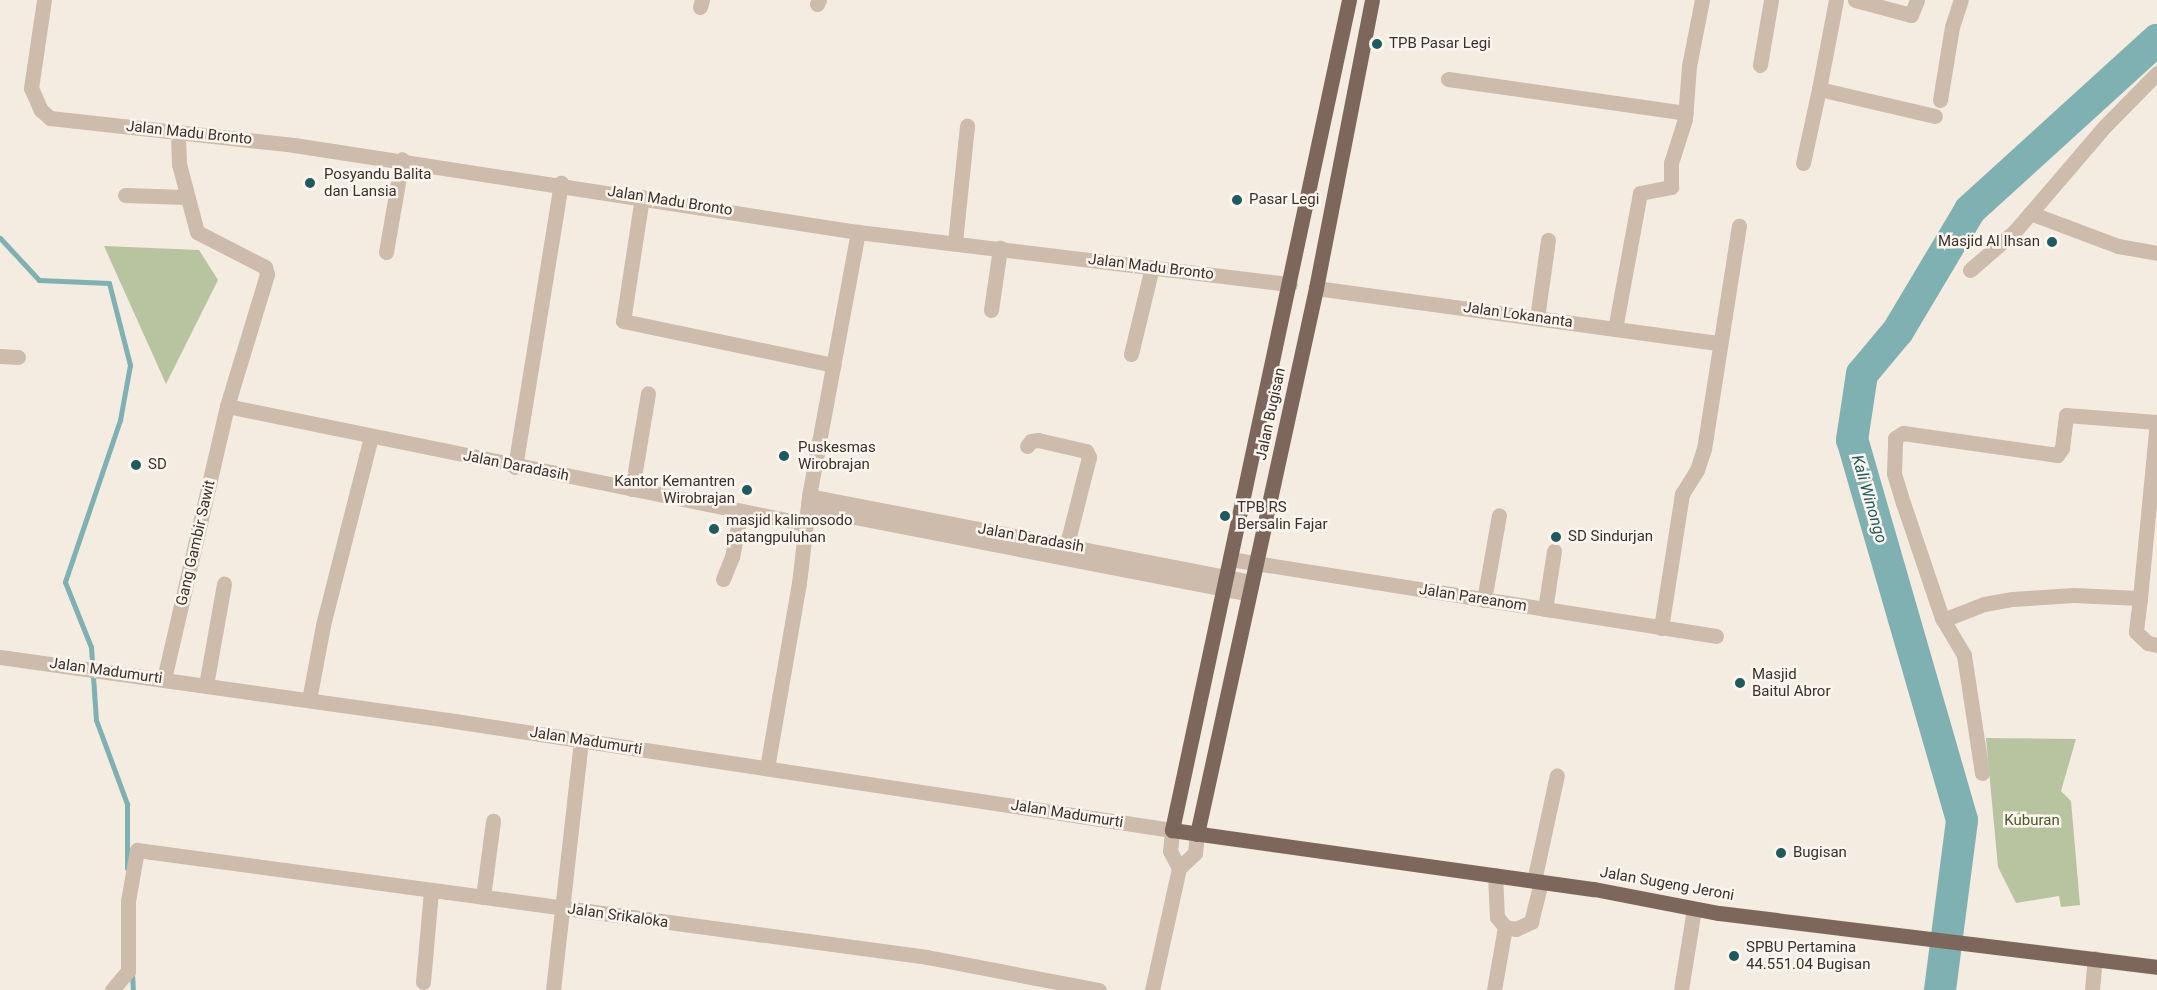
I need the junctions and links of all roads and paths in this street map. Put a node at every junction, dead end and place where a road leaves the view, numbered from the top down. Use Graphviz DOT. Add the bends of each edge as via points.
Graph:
graph roads {
  1 [pos="44,0"];
  2 [pos="1349,0"];
  3 [pos="1372,0"];
  4 [pos="1702,0"];
  5 [pos="1771,0"];
  6 [pos="1836,0"];
  7 [pos="1855,0"];
  8 [pos="1961,0"];
  9 [pos="1914,7"];
  10 [pos="1760,65"];
  11 [pos="2157,73"];
  12 [pos="1448,79"];
  13 [pos="1819,89"];
  14 [pos="1940,100"];
  15 [pos="1686,113"];
  16 [pos="1935,116"];
  17 [pos="967,126"];
  18 [pos="178,132"];
  19 [pos="402,159"];
  20 [pos="1803,163"];
  21 [pos="561,183"];
  22 [pos="125,195"];
  23 [pos="186,196"];
  24 [pos="642,197"];
  25 [pos="2030,213"];
  26 [pos="1739,226"];
  27 [pos="858,231"];
  28 [pos="1548,240"];
  29 [pos="955,242"];
  30 [pos="1000,248"];
  31 [pos="386,252"];
  32 [pos="2157,253"];
  33 [pos="1152,267"];
  34 [pos="1970,270"];
  35 [pos="1290,284"];
  36 [pos="1316,288"];
  37 [pos="991,310"];
  38 [pos="1537,318"];
  39 [pos="1615,328"];
  40 [pos="1719,343"];
  41 [pos="1131,354"];
  42 [pos="0,356"];
  43 [pos="18,357"];
  44 [pos="833,365"];
  45 [pos="648,393"];
  46 [pos="227,406"];
  47 [pos="2157,422"];
  48 [pos="371,437"];
  49 [pos="1027,447"];
  50 [pos="515,467"];
  51 [pos="632,489"];
  52 [pos="809,502"];
  53 [pos="741,511"];
  54 [pos="1499,515"];
  55 [pos="806,524"];
  56 [pos="1067,544"];
  57 [pos="1554,551"];
  58 [pos="1230,559"];
  59 [pos="1257,564"];
  60 [pos="723,579"];
  61 [pos="1225,582"];
  62 [pos="224,584"];
  63 [pos="1250,588"];
  64 [pos="2140,598"];
  65 [pos="1484,600"];
  66 [pos="1545,609"];
  67 [pos="1943,620"];
  68 [pos="1661,628"];
  69 [pos="1716,636"];
  70 [pos="2157,645"];
  71 [pos="0,657"];
  72 [pos="164,679"];
  73 [pos="206,685"];
  74 [pos="309,700"];
  75 [pos="581,740"];
  76 [pos="767,768"];
  77 [pos="1983,772"];
  78 [pos="1557,775"];
  79 [pos="493,821"];
  80 [pos="1172,830"];
  81 [pos="1197,834"];
  82 [pos="1179,868"];
  83 [pos="1495,875"];
  84 [pos="1537,881"];
  85 [pos="431,890"];
  86 [pos="483,897"];
  87 [pos="561,908"];
  88 [pos="1694,909"];
  89 [pos="1505,927"];
  90 [pos="2095,958"];
  91 [pos="2157,967"];
  92 [pos="423,982"];
  93 [pos="112,990"];
  94 [pos="553,990"];
  95 [pos="1099,990"];
  96 [pos="1152,990"];
  97 [pos="1494,990"];
  98 [pos="1681,990"];
  99 [pos="2092,990"];
  1 -- 18 [label="street, Jalan Madu Bronto" via="30,88 41,110 50,118"];
  2 -- 35 [label="main road, Jalan Bugisan"];
  3 -- 36 [label="main road, Jalan Bugisan"];
  4 -- 15 [label="street" via="1689,66"];
  5 -- 10 [label="street"];
  6 -- 13 [label="street"];
  7 -- 9 [label="street"];
  8 -- 14 [label="street" via="1952,27"];
  11 -- 25 [label="street"];
  12 -- 15 [label="street"];
  13 -- 16 [label="street"];
  13 -- 20 [label="street"];
  15 -- 39 [label="street" via="1671,164 1671,187 1640,193"];
  17 -- 29 [label="street"];
  18 -- 19 [label="street, Jalan Madu Bronto"];
  18 -- 23 [label="street"];
  19 -- 21 [label="street, Jalan Madu Bronto"];
  19 -- 31 [label="street"];
  21 -- 24 [label="street, Jalan Madu Bronto"];
  21 -- 50 [label="street"];
  22 -- 23 [label="street"];
  23 -- 46 [label="street, Gang Gambir Sawit" via="196,231 266,270"];
  24 -- 27 [label="street, Jalan Madu Bronto"];
  24 -- 44 [label="street" via="623,321"];
  25 -- 32 [label="street" via="2118,246"];
  25 -- 34 [label="street"];
  26 -- 40 [label="street"];
  27 -- 29 [label="street, Jalan Madu Bronto"];
  27 -- 44 [label="street"];
  28 -- 38 [label="street"];
  29 -- 30 [label="street, Jalan Madu Bronto"];
  30 -- 33 [label="street, Jalan Madu Bronto"];
  30 -- 37 [label="street"];
  33 -- 35 [label="street, Jalan Madu Bronto"];
  33 -- 41 [label="street"];
  35 -- 36 [label="main road"];
  35 -- 58 [label="main road, Jalan Bugisan"];
  36 -- 38 [label="street, Jalan Lokananta"];
  36 -- 59 [label="main road, Jalan Bugisan"];
  38 -- 39 [label="street, Jalan Lokananta"];
  39 -- 40 [label="street, Jalan Lokananta"];
  40 -- 68 [label="street" via="1704,449 1682,494"];
  42 -- 43 [label="street"];
  44 -- 52 [label="street"];
  45 -- 51 [label="street"];
  46 -- 48 [label="street, Jalan Daradasih"];
  46 -- 72 [label="street, Gang Gambir Sawit"];
  47 -- 64 [label="street"];
  47 -- 67 [label="street" via="2066,415 2058,455 1897,435 1894,473"];
  48 -- 50 [label="street, Jalan Daradasih"];
  48 -- 74 [label="street" via="323,625"];
  49 -- 56 [label="street" via="1030,441 1038,440 1086,451 1089,456"];
  50 -- 51 [label="street, Jalan Daradasih"];
  51 -- 53 [label="street, Jalan Daradasih"];
  52 -- 55 [label="street"];
  52 -- 56 [label="street, Jalan Daradasih"];
  52 -- 61 [label="street, Jalan Daradasih"];
  53 -- 55 [label="street, Jalan Daradasih"];
  53 -- 60 [label="street" via="732,557"];
  54 -- 65 [label="street"];
  55 -- 76 [label="street"];
  56 -- 61 [label="street, Jalan Daradasih"];
  57 -- 66 [label="street"];
  58 -- 59 [label="street, Jalan Pareanom"];
  58 -- 61 [label="main road, Jalan Bugisan"];
  59 -- 63 [label="main road, Jalan Bugisan"];
  59 -- 65 [label="street, Jalan Pareanom"];
  61 -- 63 [label="street, Jalan Daradasih"];
  61 -- 80 [label="main road, Jalan Bugisan"];
  62 -- 73 [label="street"];
  63 -- 81 [label="main road, Jalan Bugisan"];
  64 -- 67 [label="street" via="2073,595 2013,599 1984,604"];
  64 -- 70 [label="street" via="2136,632 2148,643"];
  65 -- 66 [label="street, Jalan Pareanom"];
  66 -- 68 [label="street, Jalan Pareanom"];
  67 -- 77 [label="street" via="1964,655"];
  68 -- 69 [label="street, Jalan Pareanom"];
  71 -- 72 [label="street, Jalan Madumurti"];
  72 -- 73 [label="street, Jalan Madumurti"];
  73 -- 74 [label="street, Jalan Madumurti"];
  74 -- 75 [label="street, Jalan Madumurti"];
  75 -- 76 [label="street, Jalan Madumurti"];
  75 -- 87 [label="street"];
  76 -- 80 [label="street, Jalan Madumurti"];
  78 -- 84 [label="street"];
  79 -- 86 [label="street"];
  80 -- 81 [label="main road, Jalan Sugeng Jeroni"];
  80 -- 82 [label="street" via="1170,850"];
  81 -- 82 [label="street" via="1195,853"];
  81 -- 83 [label="main road, Jalan Sugeng Jeroni"];
  82 -- 96 [label="street"];
  83 -- 84 [label="main road, Jalan Sugeng Jeroni"];
  83 -- 89 [label="street" via="1497,917"];
  84 -- 88 [label="main road, Jalan Sugeng Jeroni"];
  84 -- 89 [label="street" via="1531,922 1516,929"];
  85 -- 86 [label="street, Jalan Srikaloka"];
  85 -- 92 [label="street"];
  85 -- 93 [label="street, Jalan Srikaloka" via="137,850 128,900 128,970"];
  86 -- 87 [label="street, Jalan Srikaloka"];
  87 -- 94 [label="street"];
  87 -- 95 [label="street, Jalan Srikaloka" via="927,957"];
  88 -- 90 [label="main road, Jalan Sugeng Jeroni"];
  88 -- 98 [label="street"];
  89 -- 97 [label="street"];
  90 -- 91 [label="main road, Jalan Sugeng Jeroni"];
  90 -- 99 [label="street"];
}
